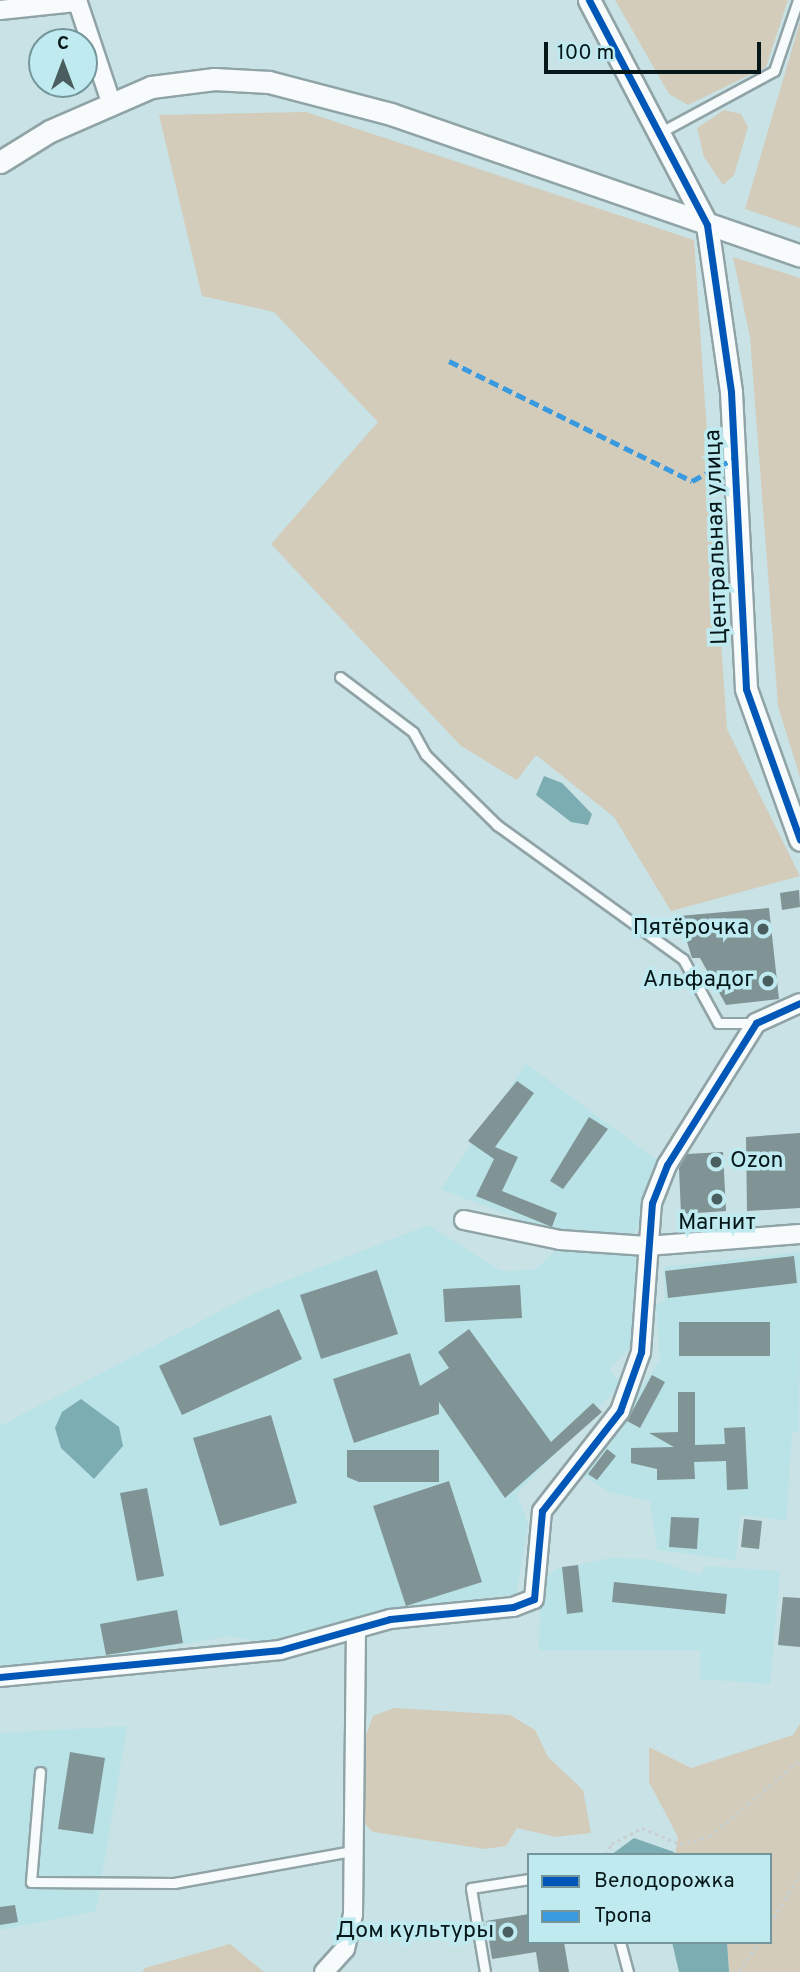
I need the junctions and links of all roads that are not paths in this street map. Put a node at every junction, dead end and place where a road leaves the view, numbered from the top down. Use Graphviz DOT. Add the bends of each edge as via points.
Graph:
graph roads {
  1 [pos="589,0"];
  2 [pos="798,0"];
  3 [pos="77,1"];
  4 [pos="0,10"];
  5 [pos="111,102"];
  6 [pos="661,132"];
  7 [pos="0,162"];
  8 [pos="707,225"];
  9 [pos="800,256"];
  10 [pos="340,677"];
  11 [pos="800,840"];
  12 [pos="800,1003"];
  13 [pos="756,1023"];
  14 [pos="464,1220"];
  15 [pos="800,1234"];
  16 [pos="644,1246"];
  17 [pos="356,1630"];
  18 [pos="0,1677"];
  19 [pos="40,1772"];
  20 [pos="351,1851"];
  21 [pos="527,1879"];
  22 [pos="621,1944"];
  23 [pos="324,1972"];
  24 [pos="485,1972"];
  25 [pos="628,1972"];
  1 -- 6 [label="street, Центральная улица"];
  2 -- 6 [label="lane" via="774,71"];
  3 -- 4 [label="street"];
  3 -- 5 [label="street"];
  5 -- 7 [label="street"];
  5 -- 8 [label="street" via="151,87 214,79 325,93"];
  6 -- 8 [label="street, Центральная улица"];
  8 -- 9 [label="street"];
  8 -- 11 [label="street, Центральная улица" via="731,392 746,689"];
  10 -- 13 [label="lane" via="413,732 426,755 497,825 683,959 718,1023"];
  12 -- 13 [label="street"];
  13 -- 16 [label="street" via="667,1165 652,1203"];
  14 -- 16 [label="street" via="560,1241"];
  15 -- 16 [label="street"];
  16 -- 17 [label="street" via="641,1352 620,1411 542,1511 534,1599 513,1607 390,1619"];
  17 -- 18 [label="street" via="280,1650"];
  17 -- 20 [label="street"];
  19 -- 20 [label="lane" via="31,1882 174,1883"];
  20 -- 23 [label="street" via="348,1937"];
  21 -- 24 [label="lane" via="471,1888"];
  22 -- 25 [label="lane"];
}
